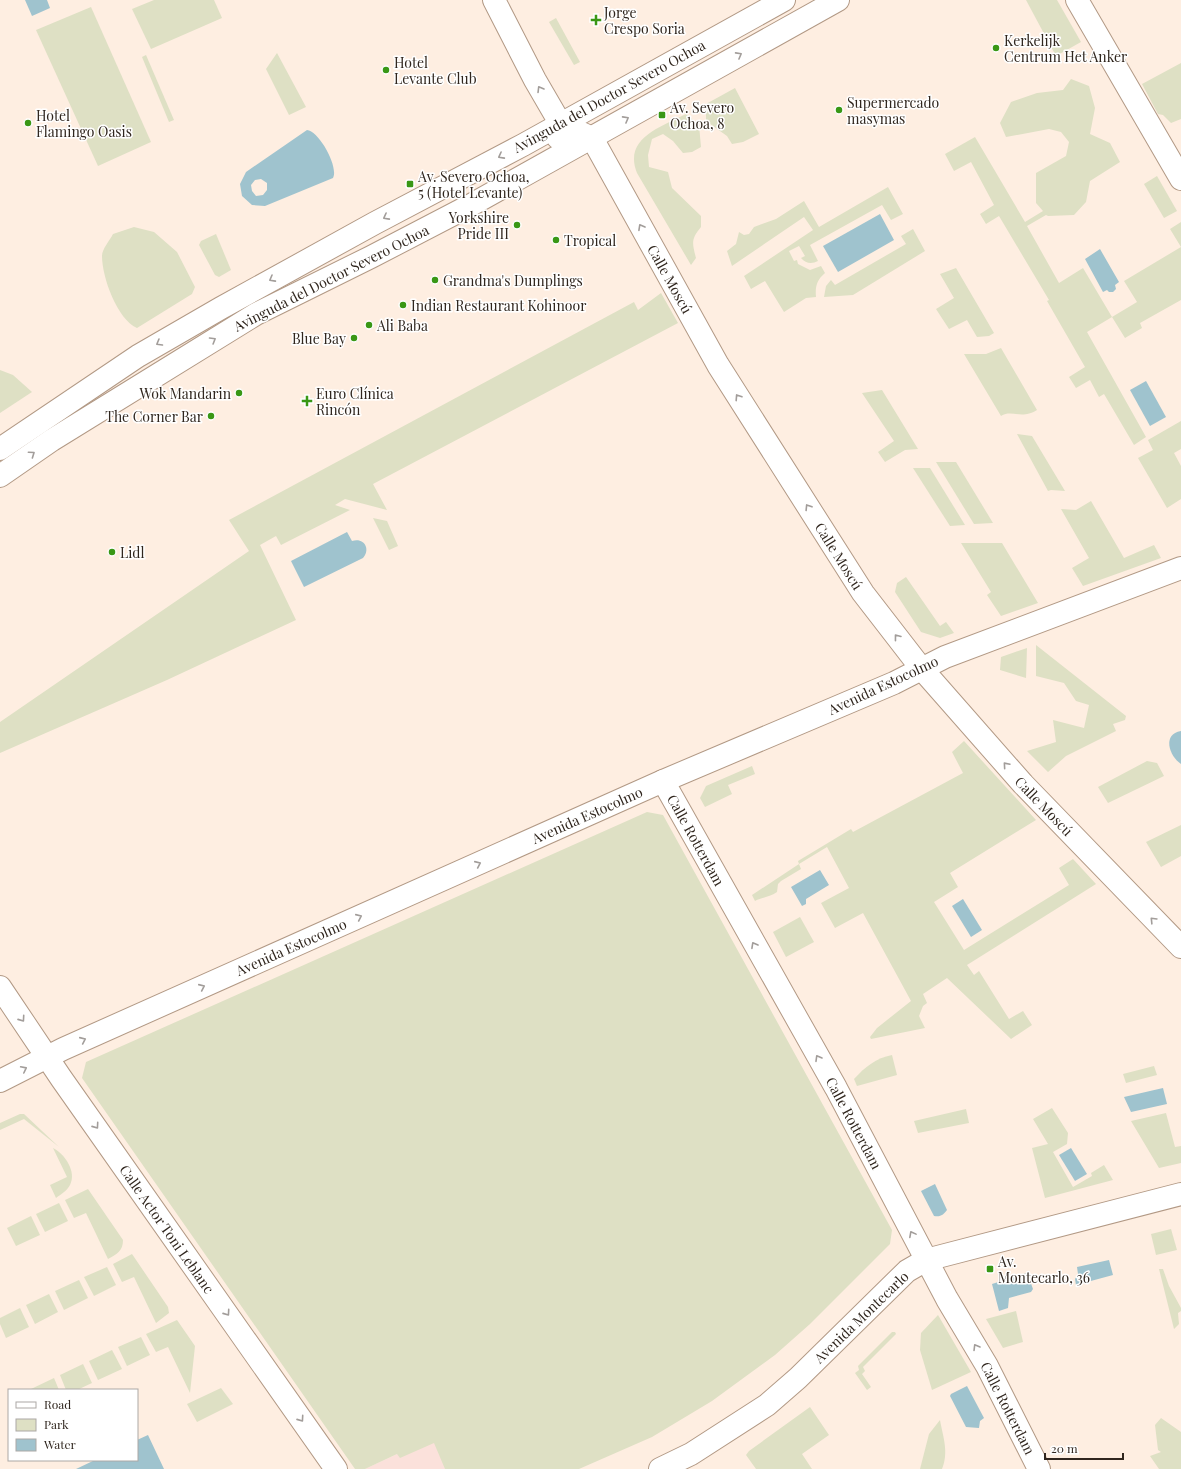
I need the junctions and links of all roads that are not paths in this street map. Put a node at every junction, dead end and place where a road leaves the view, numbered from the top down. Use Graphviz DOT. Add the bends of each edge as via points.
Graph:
graph roads {
  1 [pos="494,0"];
  2 [pos="784,0"];
  3 [pos="838,0"];
  4 [pos="1077,0"];
  5 [pos="560,123"];
  6 [pos="592,138"];
  7 [pos="556,157"];
  8 [pos="1181,179"];
  9 [pos="0,448"];
  10 [pos="0,476"];
  11 [pos="1181,568"];
  12 [pos="921,668"];
  13 [pos="663,781"];
  14 [pos="1181,947"];
  15 [pos="0,987"];
  16 [pos="48,1057"];
  17 [pos="0,1081"];
  18 [pos="1181,1194"];
  19 [pos="926,1260"];
  20 [pos="336,1469"];
  21 [pos="660,1469"];
  22 [pos="1038,1469"];
  5 -- 1 [label="street, one-way"];
  2 -- 5 [label="street, Avinguda del Doctor Severo Ochoa"];
  6 -- 3 [label="street, Avinguda del Doctor Severo Ochoa, one-way"];
  4 -- 8 [label="street"];
  5 -- 6 [label="street"];
  5 -- 7 [label="street"];
  5 -- 9 [label="street, Avinguda del Doctor Severo Ochoa, one-way" via="138,356"];
  6 -- 7 [label="street, Avinguda del Doctor Severo Ochoa"];
  12 -- 6 [label="street, Calle Moscú, one-way" via="863,594 721,370"];
  10 -- 7 [label="street, Avinguda del Doctor Severo Ochoa, one-way" via="52,440 256,314 377,254"];
  11 -- 12 [label="street, Avenida Estocolmo"];
  12 -- 13 [label="street, Avenida Estocolmo" via="894,683"];
  14 -- 12 [label="street, Calle Moscú, one-way" via="1023,784"];
  16 -- 13 [label="street, Avenida Estocolmo, one-way"];
  19 -- 13 [label="street, Calle Rotterdam, one-way" via="839,1095"];
  15 -- 16 [label="street, Calle Actor Toni Leblanc, one-way"];
  17 -- 16 [label="street, Avenida Estocolmo, one-way"];
  16 -- 20 [label="street, Calle Actor Toni Leblanc, one-way"];
  18 -- 19 [label="street, Avenida Montecarlo"];
  19 -- 21 [label="street, Avenida Montecarlo" via="907,1271 767,1405 691,1454"];
  22 -- 19 [label="street, Calle Rotterdam, one-way" via="987,1366"];
}
